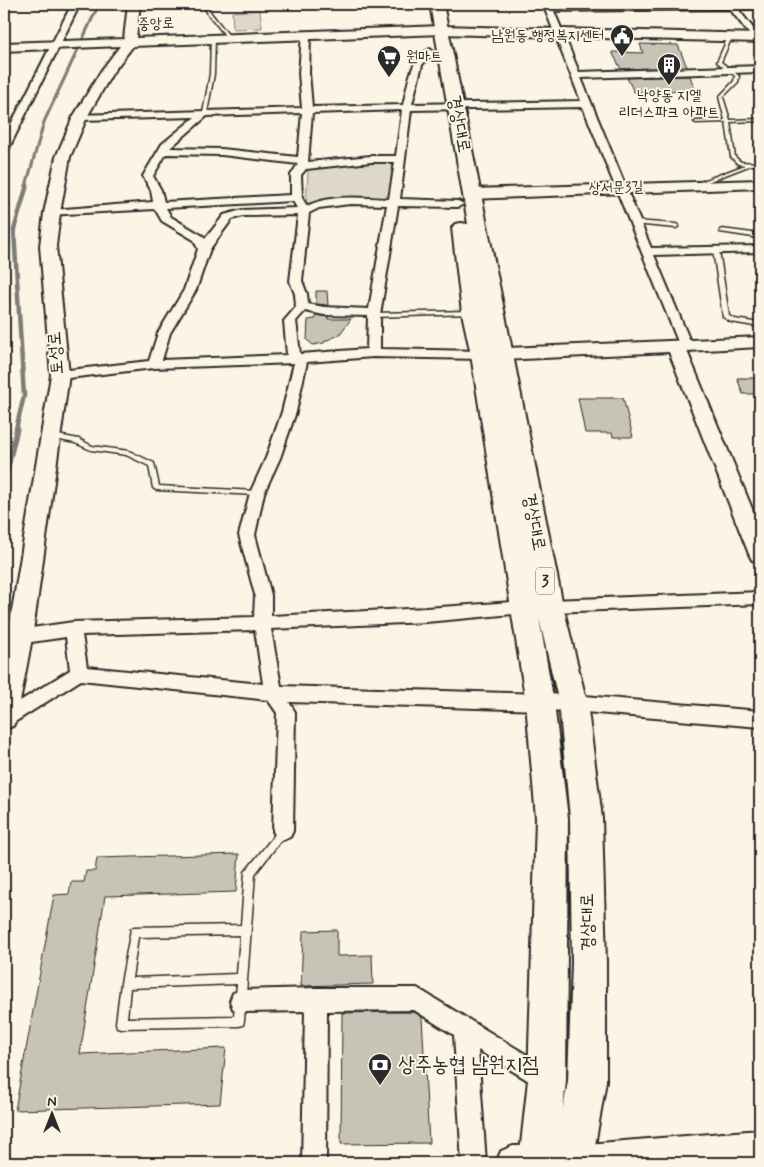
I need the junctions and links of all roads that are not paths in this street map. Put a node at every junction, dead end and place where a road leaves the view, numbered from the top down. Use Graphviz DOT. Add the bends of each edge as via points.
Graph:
graph roads {
  1 [pos="76,4"];
  2 [pos="134,4"];
  3 [pos="205,4"];
  4 [pos="421,4"];
  5 [pos="436,4"];
  6 [pos="731,5"];
  7 [pos="548,6"];
  8 [pos="680,6"];
  9 [pos="760,6"];
  10 [pos="558,33"];
  11 [pos="306,35"];
  12 [pos="730,37"];
  13 [pos="213,38"];
  14 [pos="229,38"];
  15 [pos="432,38"];
  16 [pos="759,39"];
  17 [pos="130,41"];
  18 [pos="54,46"];
  19 [pos="4,47"];
  20 [pos="760,69"];
  21 [pos="730,70"];
  22 [pos="575,75"];
  23 [pos="588,104"];
  24 [pos="448,106"];
  25 [pos="407,108"];
  26 [pos="307,110"];
  27 [pos="205,113"];
  28 [pos="80,117"];
  29 [pos="760,120"];
  30 [pos="728,121"];
  31 [pos="696,122"];
  32 [pos="4,148"];
  33 [pos="162,152"];
  34 [pos="402,159"];
  35 [pos="303,164"];
  36 [pos="751,164"];
  37 [pos="760,164"];
  38 [pos="760,184"];
  39 [pos="695,186"];
  40 [pos="620,188"];
  41 [pos="297,198"];
  42 [pos="465,199"];
  43 [pos="394,202"];
  44 [pos="159,205"];
  45 [pos="304,211"];
  46 [pos="52,213"];
  47 [pos="635,223"];
  48 [pos="676,226"];
  49 [pos="722,231"];
  50 [pos="760,236"];
  51 [pos="204,249"];
  52 [pos="760,249"];
  53 [pos="716,250"];
  54 [pos="647,252"];
  55 [pos="302,307"];
  56 [pos="472,313"];
  57 [pos="375,314"];
  58 [pos="760,325"];
  59 [pos="760,342"];
  60 [pos="681,346"];
  61 [pos="373,354"];
  62 [pos="492,355"];
  63 [pos="298,359"];
  64 [pos="154,364"];
  65 [pos="60,375"];
  66 [pos="52,436"];
  67 [pos="257,494"];
  68 [pos="760,554"];
  69 [pos="760,598"];
  70 [pos="550,606"];
  71 [pos="525,607"];
  72 [pos="262,623"];
  73 [pos="73,629"];
  74 [pos="11,639"];
  75 [pos="79,673"];
  76 [pos="273,693"];
  77 [pos="540,703"];
  78 [pos="573,703"];
  79 [pos="4,719"];
  80 [pos="760,719"];
  81 [pos="284,831"];
  82 [pos="246,930"];
  83 [pos="126,984"];
  84 [pos="242,990"];
  85 [pos="316,1000"];
  86 [pos="465,1030"];
  87 [pos="547,1080"];
  88 [pos="760,1147"];
  89 [pos="314,1163"];
  90 [pos="474,1163"];
  91 [pos="513,1163"];
  92 [pos="539,1163"];
  93 [pos="573,1163"];
  1 -- 18 [label="street"];
  2 -- 17 [label="street"];
  3 -- 14 [label="lane"];
  4 -- 15 [label="main road, 경상대로 / 3"];
  5 -- 15 [label="main road, 경상대로 / 3"];
  6 -- 8 [label="street"];
  6 -- 9 [label="street"];
  6 -- 16 [label="street"];
  7 -- 8 [label="street"];
  7 -- 10 [label="street"];
  10 -- 12 [label="street, 중앙로"];
  10 -- 15 [label="street, 중앙로"];
  10 -- 22 [label="street"];
  11 -- 14 [label="street, 중앙로"];
  11 -- 15 [label="street, 중앙로"];
  11 -- 26 [label="street" via="304,73"];
  12 -- 16 [label="street, 중앙로"];
  12 -- 21 [label="lane" via="719,62"];
  13 -- 14 [label="street, 중앙로"];
  13 -- 17 [label="street, 중앙로"];
  13 -- 27 [label="lane" via="212,74"];
  15 -- 24 [label="main road, 경상대로 / 3"];
  15 -- 25 [label="street" via="418,64"];
  17 -- 18 [label="street, 중앙로"];
  17 -- 28 [label="street, 토성로"];
  18 -- 19 [label="street, 중앙로"];
  18 -- 32 [label="street"];
  20 -- 21 [label="street"];
  21 -- 22 [label="street"];
  21 -- 30 [label="lane" via="737,76 736,81 721,97"];
  22 -- 23 [label="street"];
  23 -- 24 [label="street"];
  23 -- 40 [label="street"];
  24 -- 25 [label="street"];
  24 -- 42 [label="main road, 경상대로 / 3"];
  25 -- 26 [label="street"];
  25 -- 34 [label="street"];
  26 -- 27 [label="street"];
  26 -- 35 [label="street"];
  27 -- 28 [label="street"];
  27 -- 33 [label="street"];
  28 -- 46 [label="street, 토성로" via="63,157"];
  29 -- 30 [label="lane"];
  30 -- 31 [label="lane"];
  30 -- 36 [label="lane" via="733,157 740,163"];
  33 -- 35 [label="street" via="222,152"];
  33 -- 44 [label="street" via="148,176 156,190"];
  34 -- 35 [label="street"];
  34 -- 43 [label="street"];
  35 -- 41 [label="street" via="296,176"];
  36 -- 37 [label="lane"];
  36 -- 39 [label="lane"];
  38 -- 39 [label="street, 상서문3길"];
  39 -- 40 [label="street, 상서문3길"];
  40 -- 42 [label="street, 상서문3길"];
  40 -- 47 [label="street"];
  41 -- 44 [label="street"];
  41 -- 45 [label="street"];
  42 -- 43 [label="street"];
  42 -- 56 [label="main road, 경상대로 / 3"];
  42 -- 62 [label="main road, 경상대로 / 3"];
  43 -- 45 [label="street" via="350,201 317,205"];
  43 -- 57 [label="street"];
  44 -- 46 [label="street"];
  44 -- 51 [label="street" via="166,219 199,238"];
  45 -- 51 [label="street" via="242,212 228,217"];
  45 -- 55 [label="street" via="296,281"];
  46 -- 65 [label="street, 토성로" via="48,255"];
  47 -- 48 [label="lane"];
  47 -- 54 [label="street"];
  49 -- 50 [label="lane"];
  51 -- 64 [label="street" via="190,290 164,333"];
  52 -- 53 [label="street"];
  53 -- 54 [label="street"];
  53 -- 58 [label="lane" via="726,317"];
  54 -- 60 [label="street"];
  55 -- 57 [label="street" via="324,312"];
  55 -- 63 [label="street" via="290,321"];
  56 -- 57 [label="lane"];
  56 -- 62 [label="main road, 경상대로 / 3"];
  57 -- 61 [label="street"];
  59 -- 60 [label="street"];
  60 -- 62 [label="street"];
  60 -- 68 [label="street"];
  61 -- 62 [label="street"];
  61 -- 63 [label="street"];
  62 -- 70 [label="main road, 경상대로 / 3"];
  62 -- 71 [label="main road, 경상대로 / 3"];
  63 -- 64 [label="street"];
  63 -- 67 [label="street" via="296,386 289,412"];
  64 -- 65 [label="street"];
  65 -- 66 [label="street, 토성로"];
  66 -- 67 [label="lane" via="77,441 91,448 127,453 152,465 156,488"];
  66 -- 74 [label="street, 토성로"];
  67 -- 72 [label="street" via="247,535 263,595"];
  69 -- 70 [label="street"];
  70 -- 71 [label="street"];
  70 -- 78 [label="main road, 경상대로 / 3"];
  71 -- 72 [label="street"];
  71 -- 77 [label="main road, 경상대로 / 3"];
  72 -- 73 [label="street"];
  72 -- 76 [label="street"];
  73 -- 74 [label="street"];
  73 -- 75 [label="street"];
  74 -- 79 [label="street, 토성로"];
  75 -- 76 [label="street"];
  75 -- 79 [label="street"];
  76 -- 77 [label="street"];
  76 -- 81 [label="street" via="286,712"];
  77 -- 78 [label="street"];
  77 -- 87 [label="main road, 경상대로 / 3" via="552,818"];
  78 -- 80 [label="street"];
  78 -- 93 [label="main road, 경상대로 / 3" via="586,818 589,963 587,1081"];
  81 -- 82 [label="lane" via="250,872"];
  82 -- 83 [label="lane" via="134,932"];
  82 -- 84 [label="lane"];
  83 -- 84 [label="lane"];
  83 -- 84 [label="lane" via="121,1023 239,1020"];
  84 -- 85 [label="street"];
  85 -- 86 [label="street" via="418,1000"];
  85 -- 89 [label="street"];
  86 -- 87 [label="street"];
  86 -- 90 [label="street"];
  87 -- 92 [label="main road, 경상대로 / 3"];
  88 -- 93 [label="street"];
  91 -- 92 [label="street"];
  92 -- 93 [label="street"];
}
